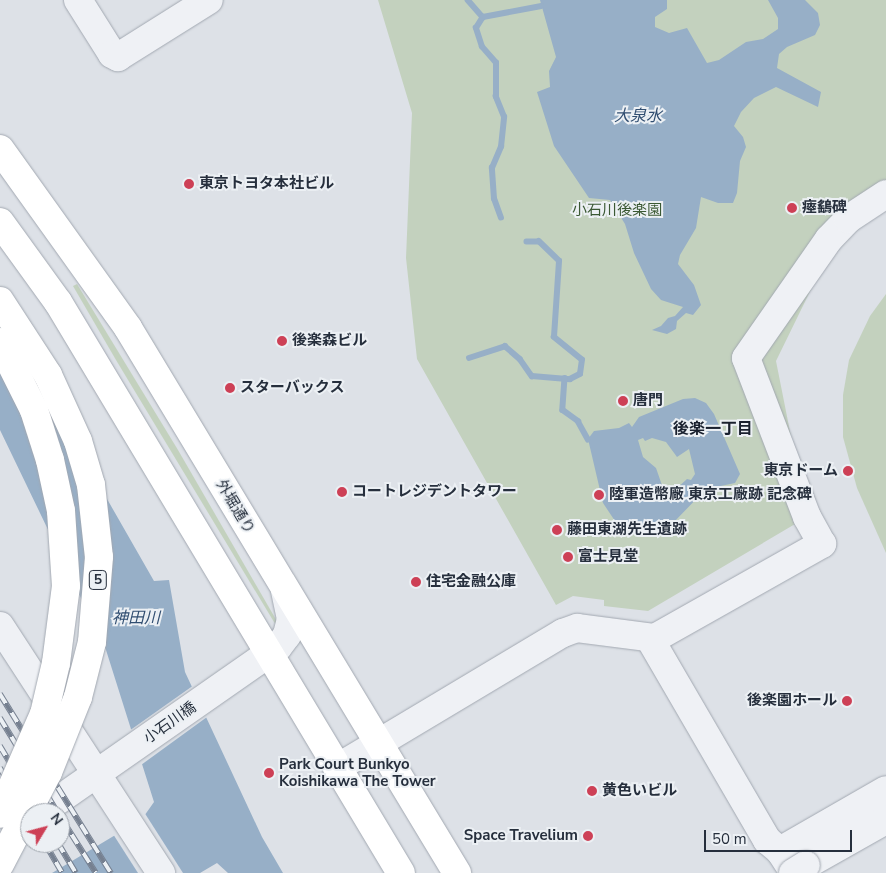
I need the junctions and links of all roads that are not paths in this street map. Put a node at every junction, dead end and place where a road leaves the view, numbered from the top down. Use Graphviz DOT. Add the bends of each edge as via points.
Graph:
graph roads {
  1 [pos="78,0"];
  2 [pos="209,0"];
  3 [pos="0,150"];
  4 [pos="886,194"];
  5 [pos="0,222"];
  6 [pos="76,254"];
  7 [pos="42,278"];
  8 [pos="0,300"];
  9 [pos="0,342"];
  10 [pos="285,591"];
  11 [pos="0,626"];
  12 [pos="656,637"];
  13 [pos="268,656"];
  14 [pos="377,743"];
  15 [pos="337,768"];
  16 [pos="96,774"];
  17 [pos="886,790"];
  18 [pos="54,803"];
  19 [pos="0,814"];
  20 [pos="886,820"];
  21 [pos="20,827"];
  22 [pos="886,832"];
  23 [pos="0,842"];
  24 [pos="861,854"];
  25 [pos="0,864"];
  26 [pos="793,865"];
  27 [pos="160,873"];
  28 [pos="401,873"];
  29 [pos="457,873"];
  1 -- 2 [label="street" via="112,54 118,57"];
  3 -- 6 [label="main road, 外堀通り"];
  4 -- 12 [label="street" via="848,219 829,239 746,358 807,517 822,544"];
  5 -- 7 [label="main road"];
  6 -- 7 [label="main road"];
  6 -- 10 [label="main road, 外堀通り" via="128,328"];
  7 -- 13 [label="main road"];
  8 -- 25 [label="main road, 5, bridge" via="48,375 78,441 91,485 98,557 92,642 78,697 52,764"];
  9 -- 19 [label="main road, 5, bridge" via="31,402 50,460 61,510 66,586 56,663 44,714"];
  10 -- 13 [label="street, 小石川橋" via="291,608 289,628 278,648"];
  10 -- 14 [label="main road, 外堀通り"];
  11 -- 16 [label="street"];
  12 -- 14 [label="street" via="577,628 563,633"];
  12 -- 26 [label="street" via="767,840"];
  13 -- 15 [label="main road"];
  13 -- 16 [label="street, 小石川橋"];
  14 -- 15 [label="street"];
  14 -- 29 [label="main road, 外堀通り"];
  15 -- 28 [label="main road"];
  16 -- 18 [label="street, 小石川橋"];
  16 -- 27 [label="street"];
  17 -- 26 [label="street"];
  20 -- 26 [label="street"];
  21 -- 23 [label="street"];
  22 -- 24 [label="street"];
}
